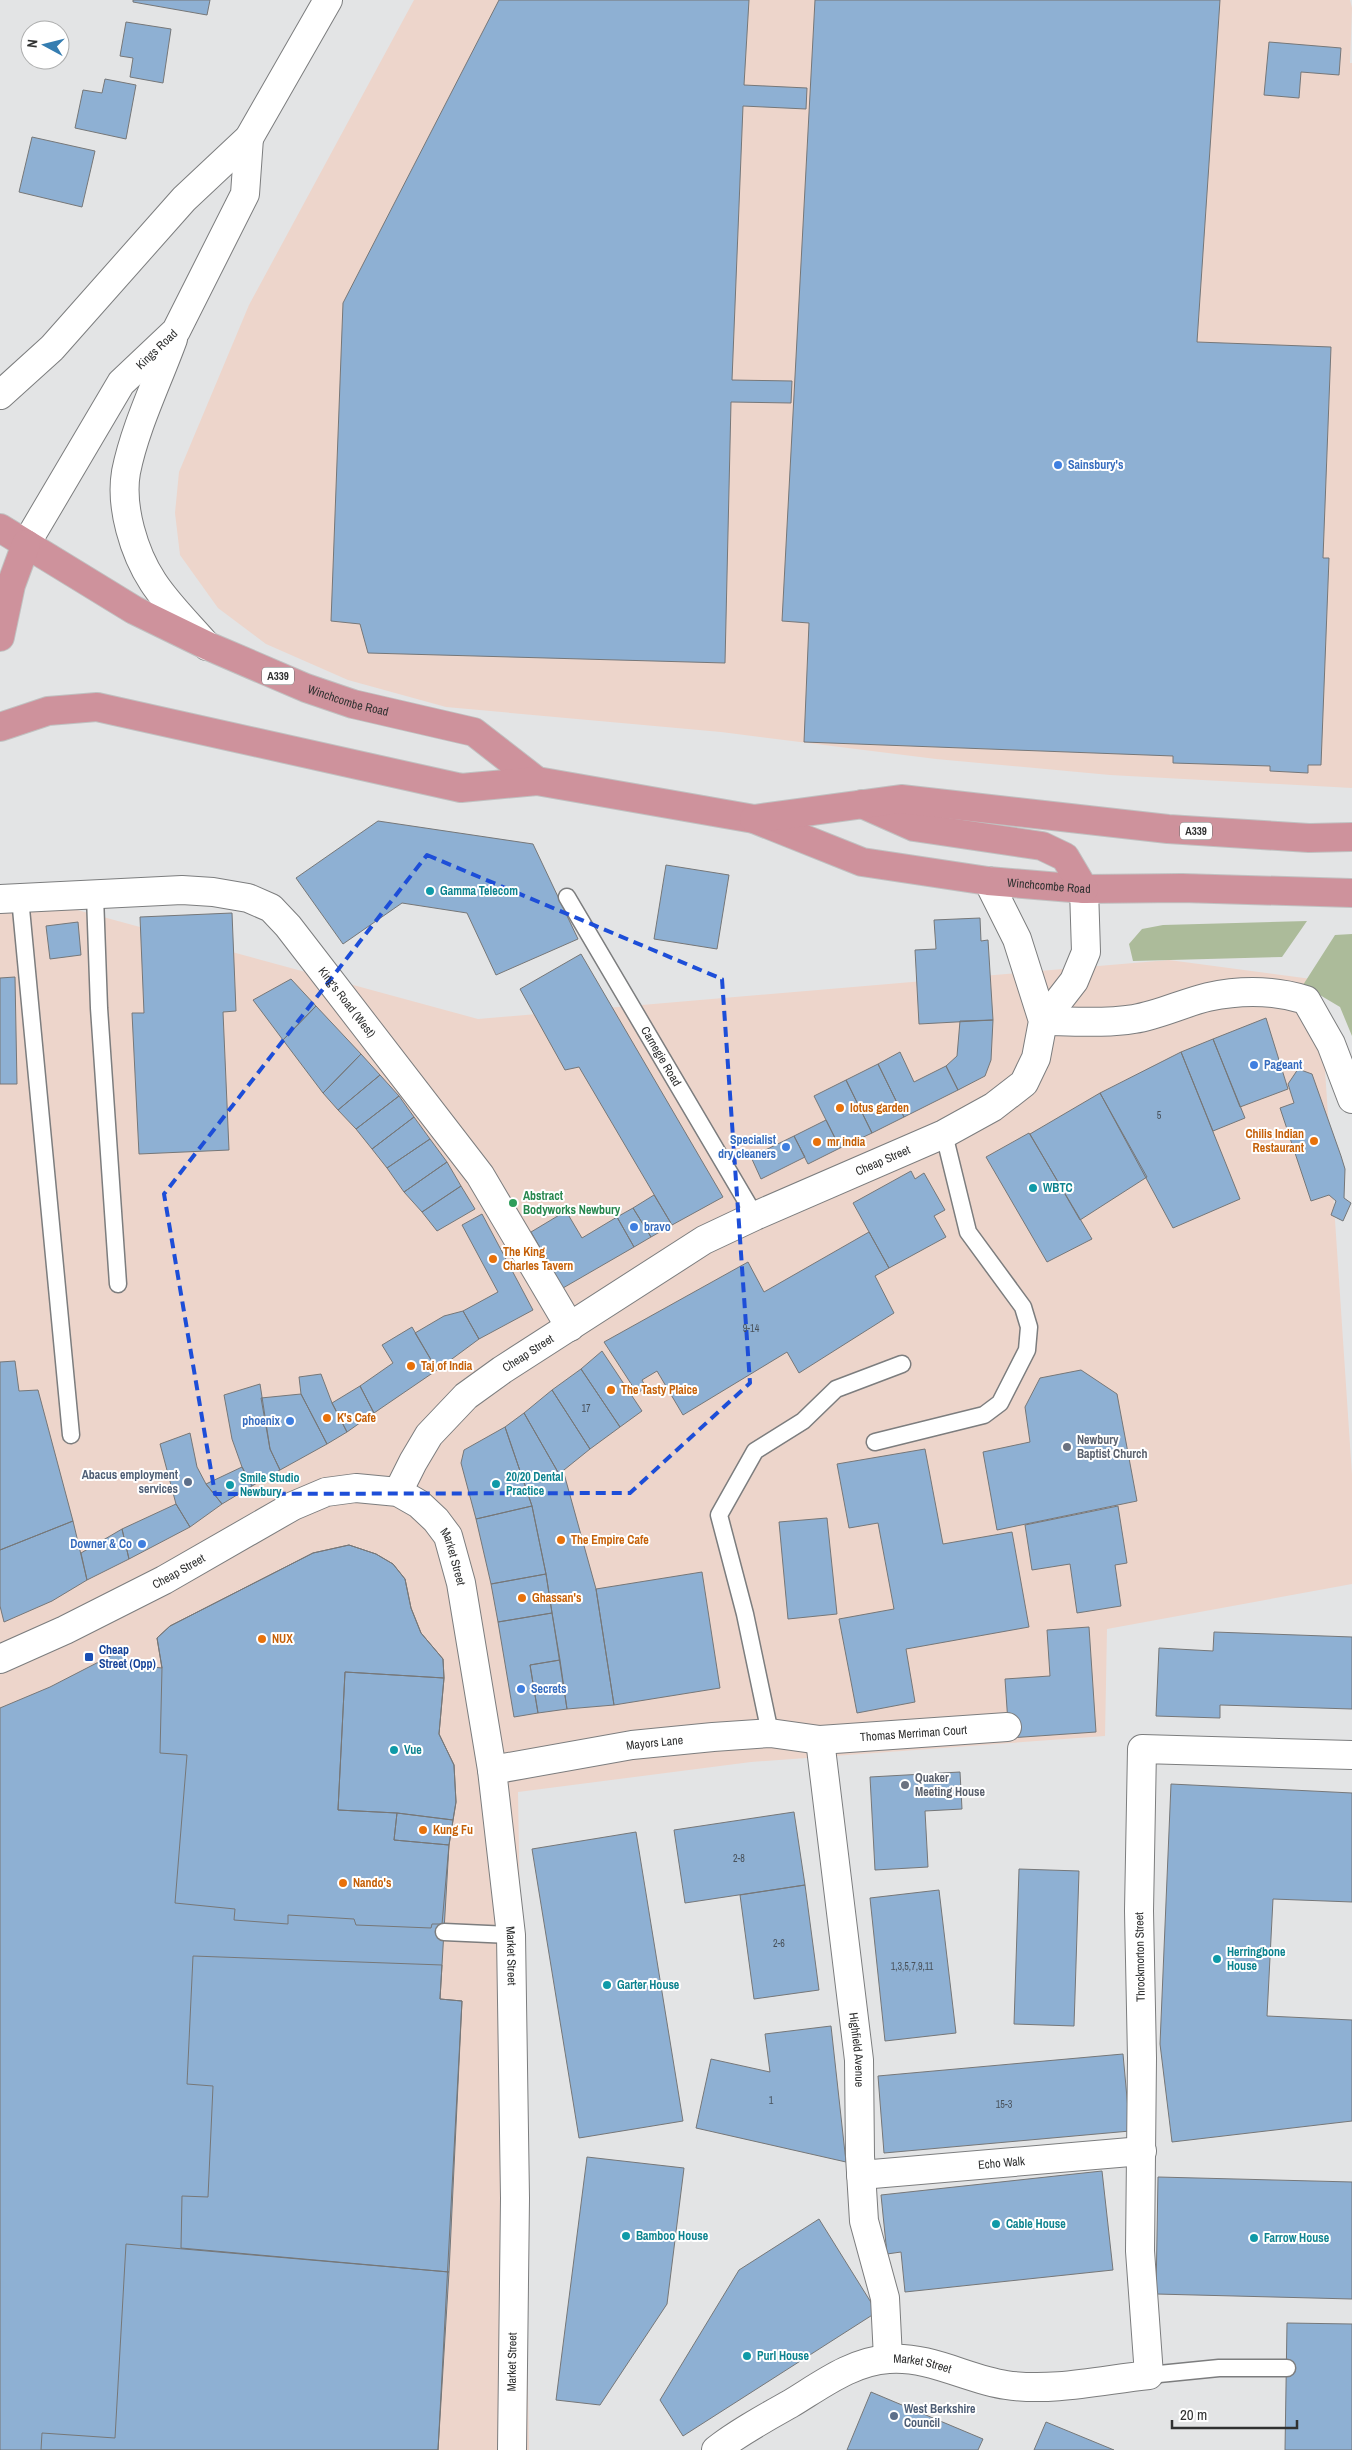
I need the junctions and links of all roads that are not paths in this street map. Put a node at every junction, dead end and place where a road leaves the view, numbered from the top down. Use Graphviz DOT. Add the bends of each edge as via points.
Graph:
graph roads {
  1 [pos="328,0"];
  2 [pos="250,138"];
  3 [pos="176,331"];
  4 [pos="0,395"];
  5 [pos="0,528"];
  6 [pos="26,544"];
  7 [pos="0,637"];
  8 [pos="208,646"];
  9 [pos="0,728"];
  10 [pos="538,781"];
  11 [pos="861,804"];
  12 [pos="754,819"];
  13 [pos="1352,837"];
  14 [pos="988,881"];
  15 [pos="1084,888"];
  16 [pos="1352,893"];
  17 [pos="95,896"];
  18 [pos="567,897"];
  19 [pos="10,899"];
  20 [pos="1043,1021"];
  21 [pos="1352,1099"];
  22 [pos="944,1134"];
  23 [pos="755,1216"];
  24 [pos="118,1284"];
  25 [pos="570,1327"];
  26 [pos="902,1364"];
  27 [pos="71,1435"];
  28 [pos="875,1442"];
  29 [pos="398,1492"];
  30 [pos="0,1659"];
  31 [pos="1007,1727"];
  32 [pos="770,1733"];
  33 [pos="820,1740"];
  34 [pos="1352,1755"];
  35 [pos="492,1770"];
  36 [pos="444,1932"];
  37 [pos="510,1935"];
  38 [pos="1142,2151"];
  39 [pos="861,2175"];
  40 [pos="888,2358"];
  41 [pos="1286,2368"];
  42 [pos="1149,2375"];
  43 [pos="512,2450"];
  44 [pos="716,2450"];
  1 -- 2 [label="street, Kings Road"];
  2 -- 3 [label="street, Kings Road" via="245,194"];
  2 -- 4 [label="street, Kings Road" via="184,200 52,348"];
  3 -- 6 [label="street, Kings Road" via="121,383"];
  3 -- 8 [label="street" via="131,451 125,498 130,528 152,581"];
  5 -- 6 [label="highway, Winchcombe Road"];
  6 -- 7 [label="highway" via="11,585"];
  6 -- 8 [label="highway, Winchcombe Road / A339" via="134,610"];
  8 -- 10 [label="highway, Winchcombe Road / A339" via="306,688 353,704 474,732"];
  9 -- 10 [label="highway, Winchcombe Road / A339" via="48,711 97,707 460,788"];
  10 -- 12 [label="highway, Winchcombe Road / A339"];
  11 -- 12 [label="highway, Winchcombe Road / A339"];
  11 -- 13 [label="highway, Winchcombe Road / A339" via="901,799 1168,829 1309,838"];
  11 -- 15 [label="highway" via="914,827 1042,846 1065,857"];
  12 -- 14 [label="highway, Winchcombe Road / A339" via="862,862"];
  14 -- 15 [label="highway, Winchcombe Road / A339"];
  14 -- 20 [label="street, Cheap Street" via="1017,938"];
  15 -- 16 [label="highway, Winchcombe Road / A339"];
  15 -- 20 [label="street, Cheap Street" via="1086,952 1074,981"];
  17 -- 19 [label="street, King's Road (West)"];
  17 -- 24 [label="lane" via="99,1008"];
  17 -- 25 [label="street, King's Road (West)" via="182,890 214,892 248,898 271,908 480,1175"];
  18 -- 23 [label="lane, Carnegie Road"];
  19 -- 27 [label="lane"];
  20 -- 21 [label="street" via="1136,1019 1209,997 1251,992 1287,994 1306,1000 1331,1044"];
  20 -- 22 [label="street, Cheap Street" via="1036,1058 1024,1083 993,1108"];
  22 -- 23 [label="street, Cheap Street"];
  22 -- 28 [label="lane" via="968,1232 1022,1306 1029,1328 1027,1350 1000,1403 984,1415"];
  23 -- 25 [label="street, Cheap Street" via="704,1240"];
  25 -- 29 [label="street, Cheap Street" via="466,1396 429,1435"];
  26 -- 32 [label="lane" via="836,1388 803,1421 755,1451 719,1516 745,1614"];
  29 -- 30 [label="street, Cheap Street" via="356,1488 312,1496 164,1580"];
  29 -- 35 [label="street, Market Street" via="419,1504 436,1520 448,1536 455,1556"];
  31 -- 33 [label="street, Thomas Merriman Court"];
  32 -- 33 [label="street, Mayors Lane"];
  32 -- 35 [label="street, Mayors Lane" via="632,1744"];
  33 -- 39 [label="street, Highfield Avenue" via="859,2060"];
  34 -- 38 [label="street, Throckmorton Street" via="1142,1749 1139,1911"];
  35 -- 37 [label="street, Market Street"];
  36 -- 37 [label="lane"];
  37 -- 43 [label="street, Market Street" via="515,2198"];
  38 -- 39 [label="street, Echo Walk"];
  38 -- 42 [label="street, Throckmorton Street" via="1140,2251"];
  39 -- 40 [label="street, Highfield Avenue" via="864,2221 885,2298"];
  40 -- 42 [label="street, Market Street" via="917,2360 982,2380 1029,2387"];
  40 -- 44 [label="street, Market Street" via="846,2371"];
  41 -- 42 [label="lane" via="1219,2368"];
}
